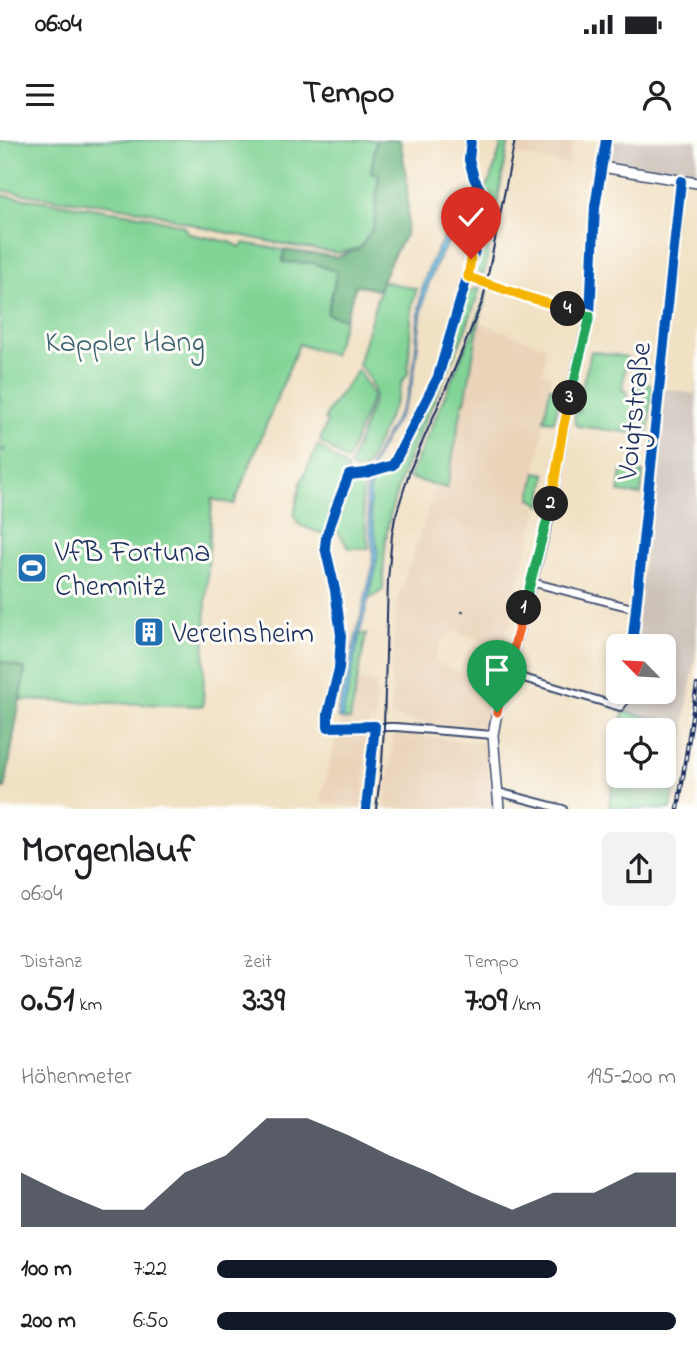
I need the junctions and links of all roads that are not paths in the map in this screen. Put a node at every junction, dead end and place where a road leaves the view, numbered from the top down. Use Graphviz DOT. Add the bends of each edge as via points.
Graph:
graph roads {
  1 [pos="606,140"];
  2 [pos="601,167"];
  3 [pos="681,181"];
  4 [pos="697,183"];
  5 [pos="478,186"];
  6 [pos="468,277"];
  7 [pos="590,316"];
  8 [pos="349,475"];
  9 [pos="531,582"];
  10 [pos="636,609"];
  11 [pos="633,634"];
  12 [pos="507,673"];
  13 [pos="606,703"];
  14 [pos="328,727"];
  15 [pos="493,735"];
  16 [pos="498,792"];
  17 [pos="499,809"];
  18 [pos="563,809"];
  1 -- 2 [label="main road"];
  2 -- 3 [label="main road"];
  2 -- 7 [label="main road"];
  3 -- 4 [label="main road"];
  3 -- 10 [label="street, Voigtstraße"];
  5 -- 6 [label="street" via="485,211"];
  6 -- 7 [label="street"];
  6 -- 8 [label="street" via="439,377 393,465"];
  7 -- 9 [label="main road" via="563,429 550,513"];
  9 -- 10 [label="street"];
  9 -- 12 [label="main road"];
  10 -- 11 [label="street, Voigtstraße"];
  12 -- 13 [label="street"];
  12 -- 15 [label="main road"];
  14 -- 15 [label="street"];
  15 -- 16 [label="main road"];
  16 -- 17 [label="main road"];
  16 -- 18 [label="street"];
}
